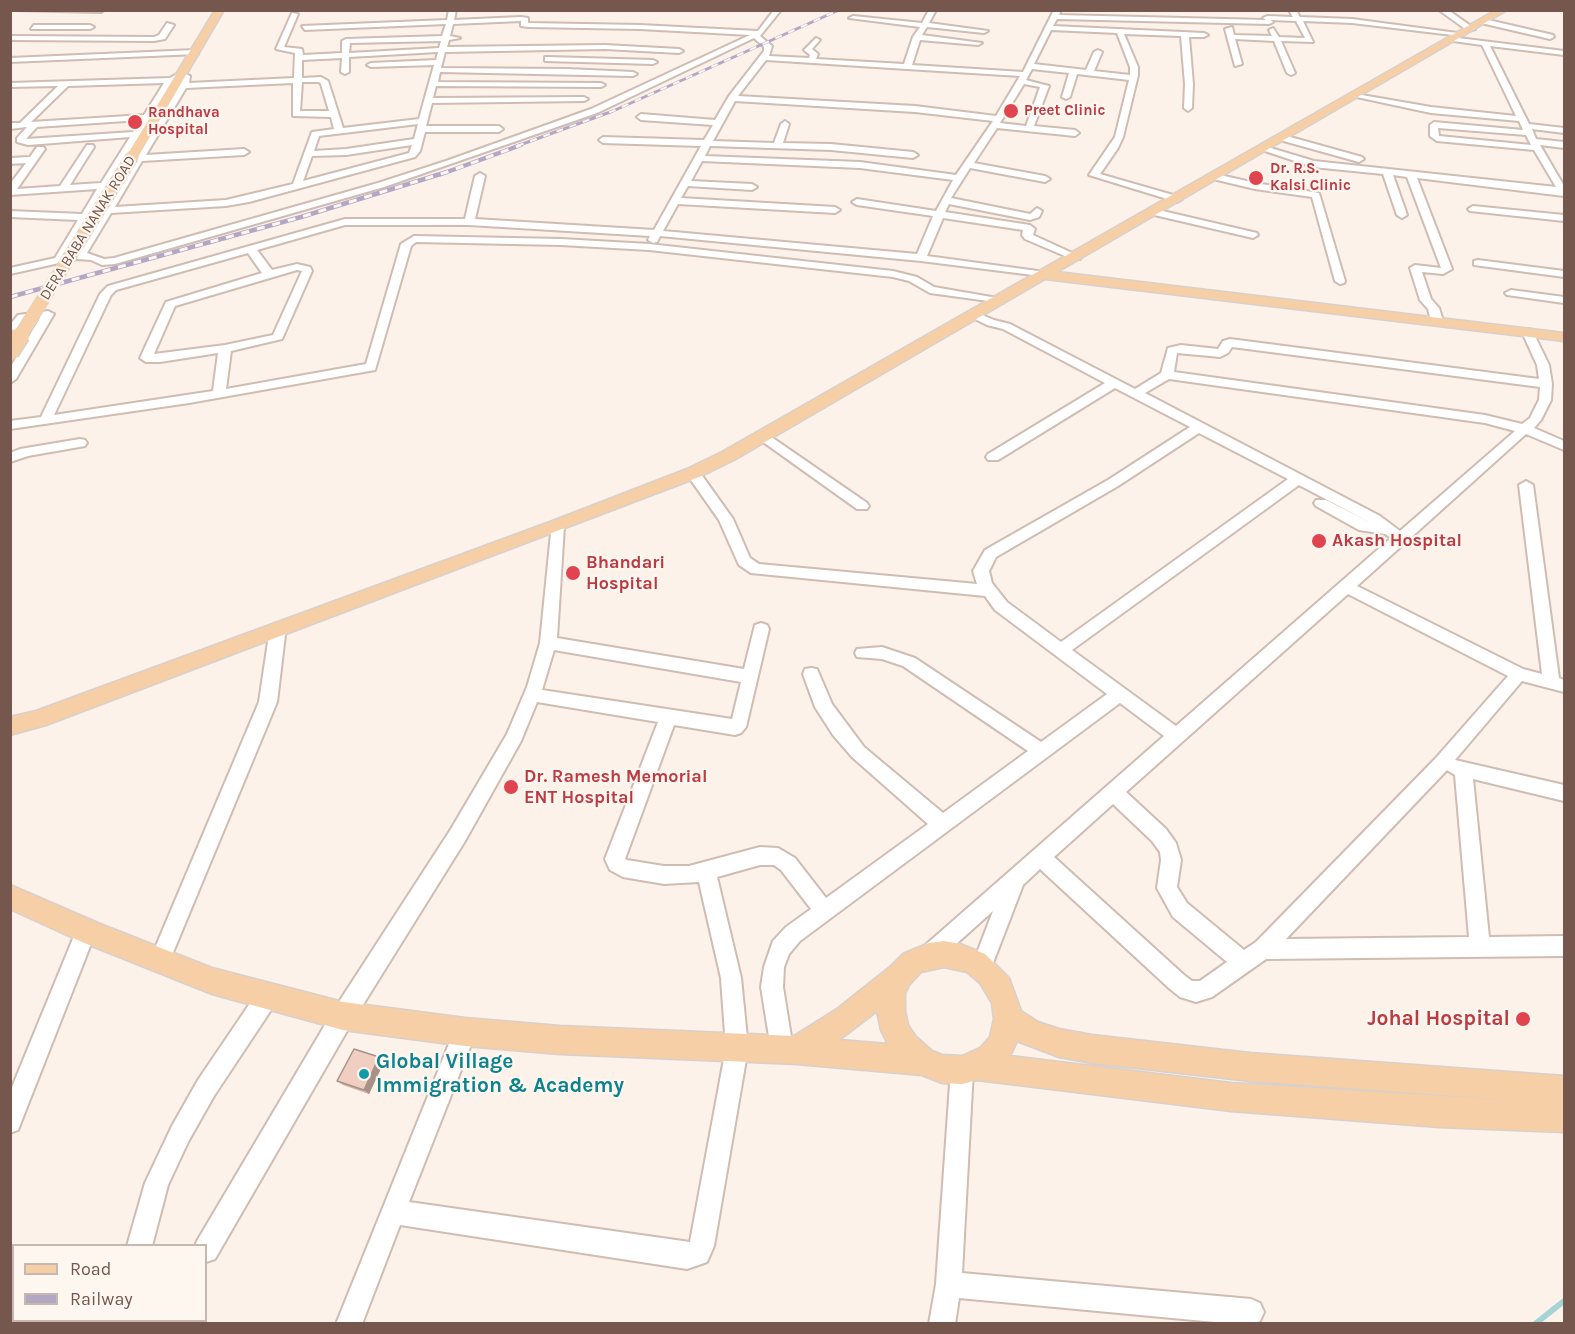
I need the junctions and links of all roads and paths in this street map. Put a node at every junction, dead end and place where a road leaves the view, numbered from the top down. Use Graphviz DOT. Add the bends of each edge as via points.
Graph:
graph roads {
  1 [pos="18,10"];
  2 [pos="100,10"];
  3 [pos="108,10"];
  4 [pos="220,10"];
  5 [pos="1137,10"];
  6 [pos="1294,10"];
  7 [pos="1503,10"];
  8 [pos="25,11"];
  9 [pos="453,11"];
  10 [pos="779,11"];
  11 [pos="932,11"];
  12 [pos="1440,11"];
  13 [pos="442,12"];
  14 [pos="1054,12"];
  15 [pos="294,14"];
  16 [pos="344,15"];
  17 [pos="1266,17"];
  18 [pos="853,18"];
  19 [pos="1141,19"];
  20 [pos="1298,19"];
  21 [pos="10,20"];
  22 [pos="1226,20"];
  23 [pos="450,22"];
  24 [pos="170,25"];
  25 [pos="924,25"];
  26 [pos="348,26"];
  27 [pos="22,27"];
  28 [pos="90,27"];
  29 [pos="306,28"];
  30 [pos="1048,28"];
  31 [pos="758,31"];
  32 [pos="984,31"];
  33 [pos="1467,31"];
  34 [pos="1120,32"];
  35 [pos="1185,34"];
  36 [pos="1204,35"];
  37 [pos="445,37"];
  38 [pos="653,37"];
  39 [pos="664,37"];
  40 [pos="917,37"];
  41 [pos="1232,37"];
  42 [pos="1550,37"];
  43 [pos="10,38"];
  44 [pos="24,38"];
  45 [pos="464,38"];
  46 [pos="77,39"];
  47 [pos="98,39"];
  48 [pos="1278,39"];
  49 [pos="816,40"];
  50 [pos="978,43"];
  51 [pos="1485,43"];
  52 [pos="10,46"];
  53 [pos="442,49"];
  54 [pos="679,51"];
  55 [pos="195,52"];
  56 [pos="1098,52"];
  57 [pos="1564,53"];
  58 [pos="345,54"];
  59 [pos="79,58"];
  60 [pos="298,58"];
  61 [pos="764,58"];
  62 [pos="450,59"];
  63 [pos="540,59"];
  64 [pos="10,60"];
  65 [pos="55,60"];
  66 [pos="812,61"];
  67 [pos="653,62"];
  68 [pos="439,64"];
  69 [pos="1238,64"];
  70 [pos="371,65"];
  71 [pos="907,67"];
  72 [pos="1074,71"];
  73 [pos="345,72"];
  74 [pos="1089,73"];
  75 [pos="1290,73"];
  76 [pos="633,74"];
  77 [pos="1024,74"];
  78 [pos="1133,78"];
  79 [pos="178,80"];
  80 [pos="296,80"];
  81 [pos="66,83"];
  82 [pos="434,84"];
  83 [pos="600,85"];
  84 [pos="12,86"];
  85 [pos="1356,96"];
  86 [pos="1066,97"];
  87 [pos="732,98"];
  88 [pos="584,99"];
  89 [pos="429,101"];
  90 [pos="1188,108"];
  91 [pos="334,114"];
  92 [pos="147,117"];
  93 [pos="641,117"];
  94 [pos="996,122"];
  95 [pos="718,123"];
  96 [pos="34,124"];
  97 [pos="785,124"];
  98 [pos="23,125"];
  99 [pos="422,125"];
  100 [pos="10,126"];
  101 [pos="1029,128"];
  102 [pos="500,129"];
  103 [pos="339,130"];
  104 [pos="1564,130"];
  105 [pos="1530,133"];
  106 [pos="137,134"];
  107 [pos="1075,134"];
  108 [pos="1283,138"];
  109 [pos="603,140"];
  110 [pos="418,141"];
  111 [pos="706,144"];
  112 [pos="778,145"];
  113 [pos="1564,145"];
  114 [pos="90,147"];
  115 [pos="40,149"];
  116 [pos="1264,149"];
  117 [pos="244,152"];
  118 [pos="308,154"];
  119 [pos="139,158"];
  120 [pos="698,158"];
  121 [pos="1359,159"];
  122 [pos="33,160"];
  123 [pos="10,161"];
  124 [pos="968,165"];
  125 [pos="900,170"];
  126 [pos="1387,172"];
  127 [pos="1411,175"];
  128 [pos="480,176"];
  129 [pos="1216,177"];
  130 [pos="959,178"];
  131 [pos="1045,179"];
  132 [pos="684,183"];
  133 [pos="105,186"];
  134 [pos="752,187"];
  135 [pos="296,188"];
  136 [pos="63,189"];
  137 [pos="1563,192"];
  138 [pos="1177,199"];
  139 [pos="945,200"];
  140 [pos="674,201"];
  141 [pos="857,202"];
  142 [pos="1473,209"];
  143 [pos="835,210"];
  144 [pos="1037,211"];
  145 [pos="1155,212"];
  146 [pos="10,214"];
  147 [pos="105,214"];
  148 [pos="939,214"];
  149 [pos="1402,215"];
  150 [pos="86,218"];
  151 [pos="1564,218"];
  152 [pos="469,222"];
  153 [pos="657,233"];
  154 [pos="1253,235"];
  155 [pos="649,247"];
  156 [pos="251,249"];
  157 [pos="80,256"];
  158 [pos="1077,257"];
  159 [pos="921,258"];
  160 [pos="59,260"];
  161 [pos="1478,263"];
  162 [pos="10,271"];
  163 [pos="269,274"];
  164 [pos="1045,274"];
  165 [pos="1564,274"];
  166 [pos="1340,281"];
  167 [pos="1511,293"];
  168 [pos="1564,300"];
  169 [pos="999,301"];
  170 [pos="975,315"];
  171 [pos="1437,321"];
  172 [pos="1528,332"];
  173 [pos="10,334"];
  174 [pos="1564,337"];
  175 [pos="225,348"];
  176 [pos="10,352"];
  177 [pos="1167,375"];
  178 [pos="10,379"];
  179 [pos="1546,384"];
  180 [pos="1110,385"];
  181 [pos="219,394"];
  182 [pos="1135,394"];
  183 [pos="45,421"];
  184 [pos="10,426"];
  185 [pos="1525,429"];
  186 [pos="1195,430"];
  187 [pos="764,435"];
  188 [pos="80,443"];
  189 [pos="1564,446"];
  190 [pos="993,457"];
  191 [pos="10,458"];
  192 [pos="693,473"];
  193 [pos="1293,482"];
  194 [pos="1526,486"];
  195 [pos="862,506"];
  196 [pos="556,526"];
  197 [pos="1395,534"];
  198 [pos="1346,587"];
  199 [pos="988,591"];
  200 [pos="762,629"];
  201 [pos="277,634"];
  202 [pos="548,643"];
  203 [pos="1061,650"];
  204 [pos="863,653"];
  205 [pos="811,674"];
  206 [pos="1519,674"];
  207 [pos="751,677"];
  208 [pos="1558,685"];
  209 [pos="1119,694"];
  210 [pos="532,695"];
  211 [pos="668,718"];
  212 [pos="38,719"];
  213 [pos="10,726"];
  214 [pos="1177,736"];
  215 [pos="10,737"];
  216 [pos="1041,751"];
  217 [pos="1441,764"];
  218 [pos="1463,769"];
  219 [pos="1113,792"];
  220 [pos="1564,793"];
  221 [pos="942,824"];
  222 [pos="1041,857"];
  223 [pos="706,871"];
  224 [pos="1014,881"];
  225 [pos="10,896"];
  226 [pos="824,911"];
  227 [pos="86,931"];
  228 [pos="1564,946"];
  229 [pos="1480,947"];
  230 [pos="1263,949"];
  231 [pos="928,956"];
  232 [pos="160,960"];
  233 [pos="1244,964"];
  234 [pos="989,974"];
  235 [pos="900,976"];
  236 [pos="267,997"];
  237 [pos="343,1016"];
  238 [pos="1008,1019"];
  239 [pos="465,1032"];
  240 [pos="737,1048"];
  241 [pos="789,1050"];
  242 [pos="922,1061"];
  243 [pos="1250,1067"];
  244 [pos="969,1068"];
  245 [pos="1366,1076"];
  246 [pos="1564,1090"];
  247 [pos="16,1095"];
  248 [pos="1258,1099"];
  249 [pos="1374,1107"];
  250 [pos="1564,1118"];
  251 [pos="10,1122"];
  252 [pos="393,1212"];
  253 [pos="139,1244"];
  254 [pos="207,1248"];
  255 [pos="949,1284"];
  256 [pos="1251,1312"];
  257 [pos="349,1323"];
  258 [pos="942,1323"];
  1 -- 8 [label="street"];
  2 -- 8 [label="street"];
  3 -- 28 [label="street"];
  4 -- 55 [label="main road, DERA BABA NANAK ROAD"];
  5 -- 19 [label="street"];
  6 -- 20 [label="street"];
  7 -- 33 [label="main road"];
  8 -- 21 [label="street"];
  9 -- 13 [label="street"];
  9 -- 23 [label="street"];
  10 -- 31 [label="street" via="770,24"];
  11 -- 25 [label="street"];
  12 -- 33 [label="street"];
  14 -- 19 [label="street"];
  14 -- 30 [label="street"];
  15 -- 60 [label="street" via="280,49 299,50"];
  16 -- 26 [label="street"];
  17 -- 20 [label="street"];
  17 -- 22 [label="street"];
  17 -- 48 [label="street"];
  18 -- 25 [label="street"];
  19 -- 22 [label="street"];
  20 -- 33 [label="street"];
  20 -- 48 [label="street" via="1310,40"];
  22 -- 41 [label="street"];
  23 -- 26 [label="street"];
  23 -- 31 [label="street" via="524,19 528,25"];
  23 -- 37 [label="street"];
  24 -- 47 [label="street" via="158,39"];
  25 -- 32 [label="street"];
  25 -- 40 [label="street"];
  26 -- 29 [label="street"];
  27 -- 28 [label="street"];
  28 -- 46 [label="street"];
  30 -- 34 [label="street"];
  30 -- 77 [label="street"];
  31 -- 61 [label="street" via="768,46"];
  31 -- 157 [label="street" via="594,111 403,178 115,261"];
  33 -- 42 [label="street"];
  33 -- 51 [label="street"];
  33 -- 85 [label="main road"];
  34 -- 35 [label="street"];
  34 -- 78 [label="street" via="1134,67"];
  35 -- 36 [label="street"];
  35 -- 90 [label="street"];
  37 -- 45 [label="street"];
  37 -- 53 [label="street"];
  37 -- 58 [label="street" via="346,41"];
  38 -- 39 [label="street"];
  40 -- 50 [label="street"];
  40 -- 71 [label="street"];
  41 -- 48 [label="street"];
  41 -- 69 [label="street"];
  43 -- 44 [label="street"];
  44 -- 46 [label="street"];
  44 -- 52 [label="street"];
  46 -- 47 [label="street"];
  46 -- 65 [label="street"];
  47 -- 59 [label="street"];
  48 -- 75 [label="street"];
  49 -- 66 [label="street" via="808,50 814,54"];
  51 -- 57 [label="street"];
  51 -- 105 [label="street"];
  53 -- 54 [label="street" via="604,47"];
  53 -- 58 [label="street"];
  53 -- 68 [label="street"];
  55 -- 59 [label="street"];
  55 -- 79 [label="main road, DERA BABA NANAK ROAD"];
  56 -- 74 [label="street"];
  58 -- 60 [label="street"];
  58 -- 73 [label="street"];
  59 -- 65 [label="street"];
  60 -- 80 [label="street"];
  61 -- 66 [label="street"];
  61 -- 87 [label="street"];
  62 -- 68 [label="street"];
  63 -- 67 [label="street"];
  64 -- 65 [label="street"];
  66 -- 71 [label="street"];
  68 -- 70 [label="street"];
  68 -- 76 [label="street"];
  68 -- 82 [label="street"];
  71 -- 77 [label="street"];
  72 -- 74 [label="street"];
  72 -- 77 [label="street"];
  72 -- 86 [label="street"];
  74 -- 78 [label="street"];
  77 -- 94 [label="street"];
  77 -- 101 [label="street" via="1045,86"];
  78 -- 138 [label="street" via="1119,137 1094,175"];
  79 -- 80 [label="street"];
  79 -- 81 [label="street"];
  79 -- 92 [label="street"];
  79 -- 119 [label="street"];
  79 -- 176 [label="main road, DERA BABA NANAK ROAD, bridge"];
  80 -- 91 [label="street" via="321,79"];
  80 -- 91 [label="street" via="296,115"];
  81 -- 84 [label="street"];
  81 -- 98 [label="street"];
  82 -- 83 [label="street"];
  82 -- 89 [label="street"];
  85 -- 105 [label="street"];
  85 -- 108 [label="main road"];
  87 -- 94 [label="street" via="931,110"];
  87 -- 95 [label="street"];
  88 -- 89 [label="street"];
  89 -- 99 [label="street"];
  91 -- 103 [label="street"];
  92 -- 96 [label="street"];
  92 -- 106 [label="street"];
  93 -- 95 [label="street"];
  94 -- 101 [label="street"];
  94 -- 124 [label="street"];
  95 -- 111 [label="street"];
  96 -- 98 [label="street"];
  96 -- 106 [label="street" via="20,140"];
  97 -- 112 [label="street"];
  98 -- 100 [label="street"];
  99 -- 102 [label="street"];
  99 -- 103 [label="street"];
  99 -- 110 [label="street"];
  101 -- 107 [label="street"];
  103 -- 118 [label="street" via="315,134"];
  104 -- 105 [label="street"];
  105 -- 105 [label="street" via="1434,124 1437,138"];
  105 -- 113 [label="street"];
  105 -- 137 [label="street"];
  106 -- 133 [label="street"];
  108 -- 116 [label="main road"];
  108 -- 121 [label="street"];
  109 -- 111 [label="street"];
  110 -- 118 [label="street"];
  110 -- 135 [label="street" via="415,152 406,158"];
  111 -- 112 [label="street"];
  111 -- 120 [label="street"];
  112 -- 125 [label="street" via="915,152"];
  114 -- 136 [label="street"];
  115 -- 122 [label="street"];
  116 -- 126 [label="street" via="1313,164"];
  116 -- 129 [label="main road"];
  117 -- 119 [label="street"];
  118 -- 135 [label="street"];
  119 -- 147 [label="street"];
  120 -- 125 [label="street"];
  120 -- 132 [label="street"];
  122 -- 123 [label="street"];
  122 -- 136 [label="street" via="10,192"];
  124 -- 130 [label="street"];
  124 -- 131 [label="street"];
  125 -- 130 [label="street"];
  126 -- 127 [label="street"];
  126 -- 149 [label="street"];
  127 -- 137 [label="street"];
  127 -- 171 [label="street" via="1447,269 1415,268 1425,300"];
  128 -- 152 [label="street"];
  129 -- 138 [label="main road"];
  129 -- 166 [label="street" via="1316,195"];
  130 -- 139 [label="street"];
  132 -- 134 [label="street"];
  132 -- 140 [label="street"];
  133 -- 136 [label="street"];
  133 -- 150 [label="street"];
  135 -- 147 [label="street" via="226,203"];
  138 -- 145 [label="main road"];
  139 -- 144 [label="street" via="1029,217"];
  139 -- 148 [label="street"];
  140 -- 143 [label="street"];
  140 -- 153 [label="street"];
  141 -- 148 [label="street"];
  142 -- 151 [label="street"];
  145 -- 154 [label="street"];
  145 -- 158 [label="main road"];
  146 -- 150 [label="street"];
  147 -- 150 [label="street"];
  147 -- 157 [label="street"];
  148 -- 158 [label="street" via="1026,227 1030,229 1029,237"];
  148 -- 159 [label="street"];
  150 -- 160 [label="street"];
  152 -- 153 [label="street"];
  152 -- 156 [label="street" via="345,222"];
  153 -- 155 [label="street"];
  153 -- 159 [label="street"];
  155 -- 169 [label="street" via="893,274 913,279 930,290"];
  155 -- 181 [label="street" via="410,240 371,367"];
  156 -- 163 [label="street"];
  156 -- 183 [label="street" via="108,290"];
  157 -- 160 [label="street"];
  158 -- 164 [label="main road"];
  159 -- 164 [label="street"];
  160 -- 162 [label="street"];
  161 -- 165 [label="street"];
  163 -- 175 [label="street" via="297,267 307,271 281,335 273,340"];
  163 -- 175 [label="street" via="170,304 146,358"];
  164 -- 169 [label="main road"];
  164 -- 171 [label="main road"];
  167 -- 168 [label="street"];
  169 -- 170 [label="main road"];
  170 -- 180 [label="street" via="1006,326"];
  170 -- 187 [label="main road"];
  171 -- 172 [label="main road"];
  172 -- 174 [label="main road"];
  172 -- 179 [label="street"];
  173 -- 178 [label="street" via="22,317 48,314"];
  175 -- 181 [label="street"];
  177 -- 179 [label="street" via="1172,351 1220,353 1230,343"];
  177 -- 182 [label="street"];
  177 -- 185 [label="street"];
  179 -- 185 [label="street" via="1545,400 1535,420"];
  180 -- 182 [label="street"];
  180 -- 186 [label="street"];
  180 -- 190 [label="street"];
  181 -- 183 [label="street"];
  182 -- 186 [label="street"];
  183 -- 184 [label="street"];
  185 -- 189 [label="street"];
  185 -- 197 [label="street"];
  186 -- 193 [label="street"];
  186 -- 199 [label="street" via="990,554 981,571"];
  187 -- 192 [label="main road"];
  187 -- 195 [label="street"];
  188 -- 191 [label="street"];
  192 -- 196 [label="main road"];
  192 -- 199 [label="street" via="726,519 744,561 756,569"];
  193 -- 197 [label="street" via="1364,527"];
  193 -- 203 [label="street"];
  194 -- 208 [label="street"];
  196 -- 202 [label="street"];
  196 -- 212 [label="main road"];
  197 -- 198 [label="street"];
  198 -- 206 [label="street"];
  198 -- 214 [label="street"];
  199 -- 203 [label="street" via="1001,606"];
  200 -- 207 [label="street"];
  201 -- 232 [label="street" via="268,702"];
  202 -- 207 [label="street"];
  202 -- 210 [label="street"];
  203 -- 209 [label="street"];
  204 -- 216 [label="street" via="882,653 909,662"];
  205 -- 221 [label="street" via="824,707 858,752"];
  206 -- 208 [label="street"];
  206 -- 217 [label="street"];
  207 -- 211 [label="street" via="735,728"];
  209 -- 214 [label="street"];
  209 -- 216 [label="street"];
  210 -- 211 [label="street"];
  210 -- 237 [label="street" via="516,736 458,835"];
  211 -- 223 [label="street" via="616,864 664,875"];
  212 -- 213 [label="main road"];
  212 -- 215 [label="main road"];
  214 -- 219 [label="street"];
  216 -- 221 [label="street"];
  217 -- 218 [label="street"];
  217 -- 230 [label="street"];
  218 -- 220 [label="street"];
  218 -- 229 [label="street"];
  219 -- 222 [label="street"];
  219 -- 233 [label="street" via="1169,849 1167,888 1180,910"];
  221 -- 226 [label="street"];
  222 -- 224 [label="street"];
  222 -- 233 [label="street" via="1188,990 1205,990"];
  223 -- 226 [label="street" via="760,856 778,857 788,864"];
  223 -- 240 [label="street" via="731,978"];
  224 -- 231 [label="street"];
  224 -- 234 [label="street" via="982,966"];
  225 -- 227 [label="main road"];
  226 -- 241 [label="street" via="780,948 774,967 772,987"];
  227 -- 232 [label="main road"];
  227 -- 247 [label="street"];
  228 -- 229 [label="street"];
  229 -- 230 [label="street"];
  230 -- 233 [label="street"];
  231 -- 234 [label="main road" via="960,957"];
  231 -- 235 [label="main road" via="912,963"];
  232 -- 236 [label="main road"];
  234 -- 238 [label="main road" via="1006,1003"];
  235 -- 241 [label="main road" via="847,1019"];
  235 -- 242 [label="main road" via="892,992 895,1030"];
  236 -- 237 [label="main road"];
  236 -- 253 [label="street" via="180,1134 158,1183"];
  237 -- 239 [label="main road"];
  237 -- 254 [label="street"];
  238 -- 243 [label="main road" via="1031,1034 1059,1043"];
  238 -- 244 [label="main road" via="1000,1047 990,1058"];
  239 -- 240 [label="main road"];
  239 -- 252 [label="street"];
  240 -- 241 [label="main road"];
  240 -- 252 [label="street" via="705,1234 698,1253 687,1256"];
  241 -- 242 [label="main road"];
  242 -- 244 [label="main road" via="942,1069"];
  243 -- 245 [label="main road"];
  243 -- 248 [label="main road"];
  244 -- 248 [label="main road"];
  244 -- 255 [label="street"];
  245 -- 246 [label="main road"];
  245 -- 249 [label="main road"];
  247 -- 251 [label="street"];
  248 -- 249 [label="main road"];
  249 -- 250 [label="main road"];
  252 -- 257 [label="street"];
  255 -- 256 [label="street"];
  255 -- 258 [label="street"];
}
